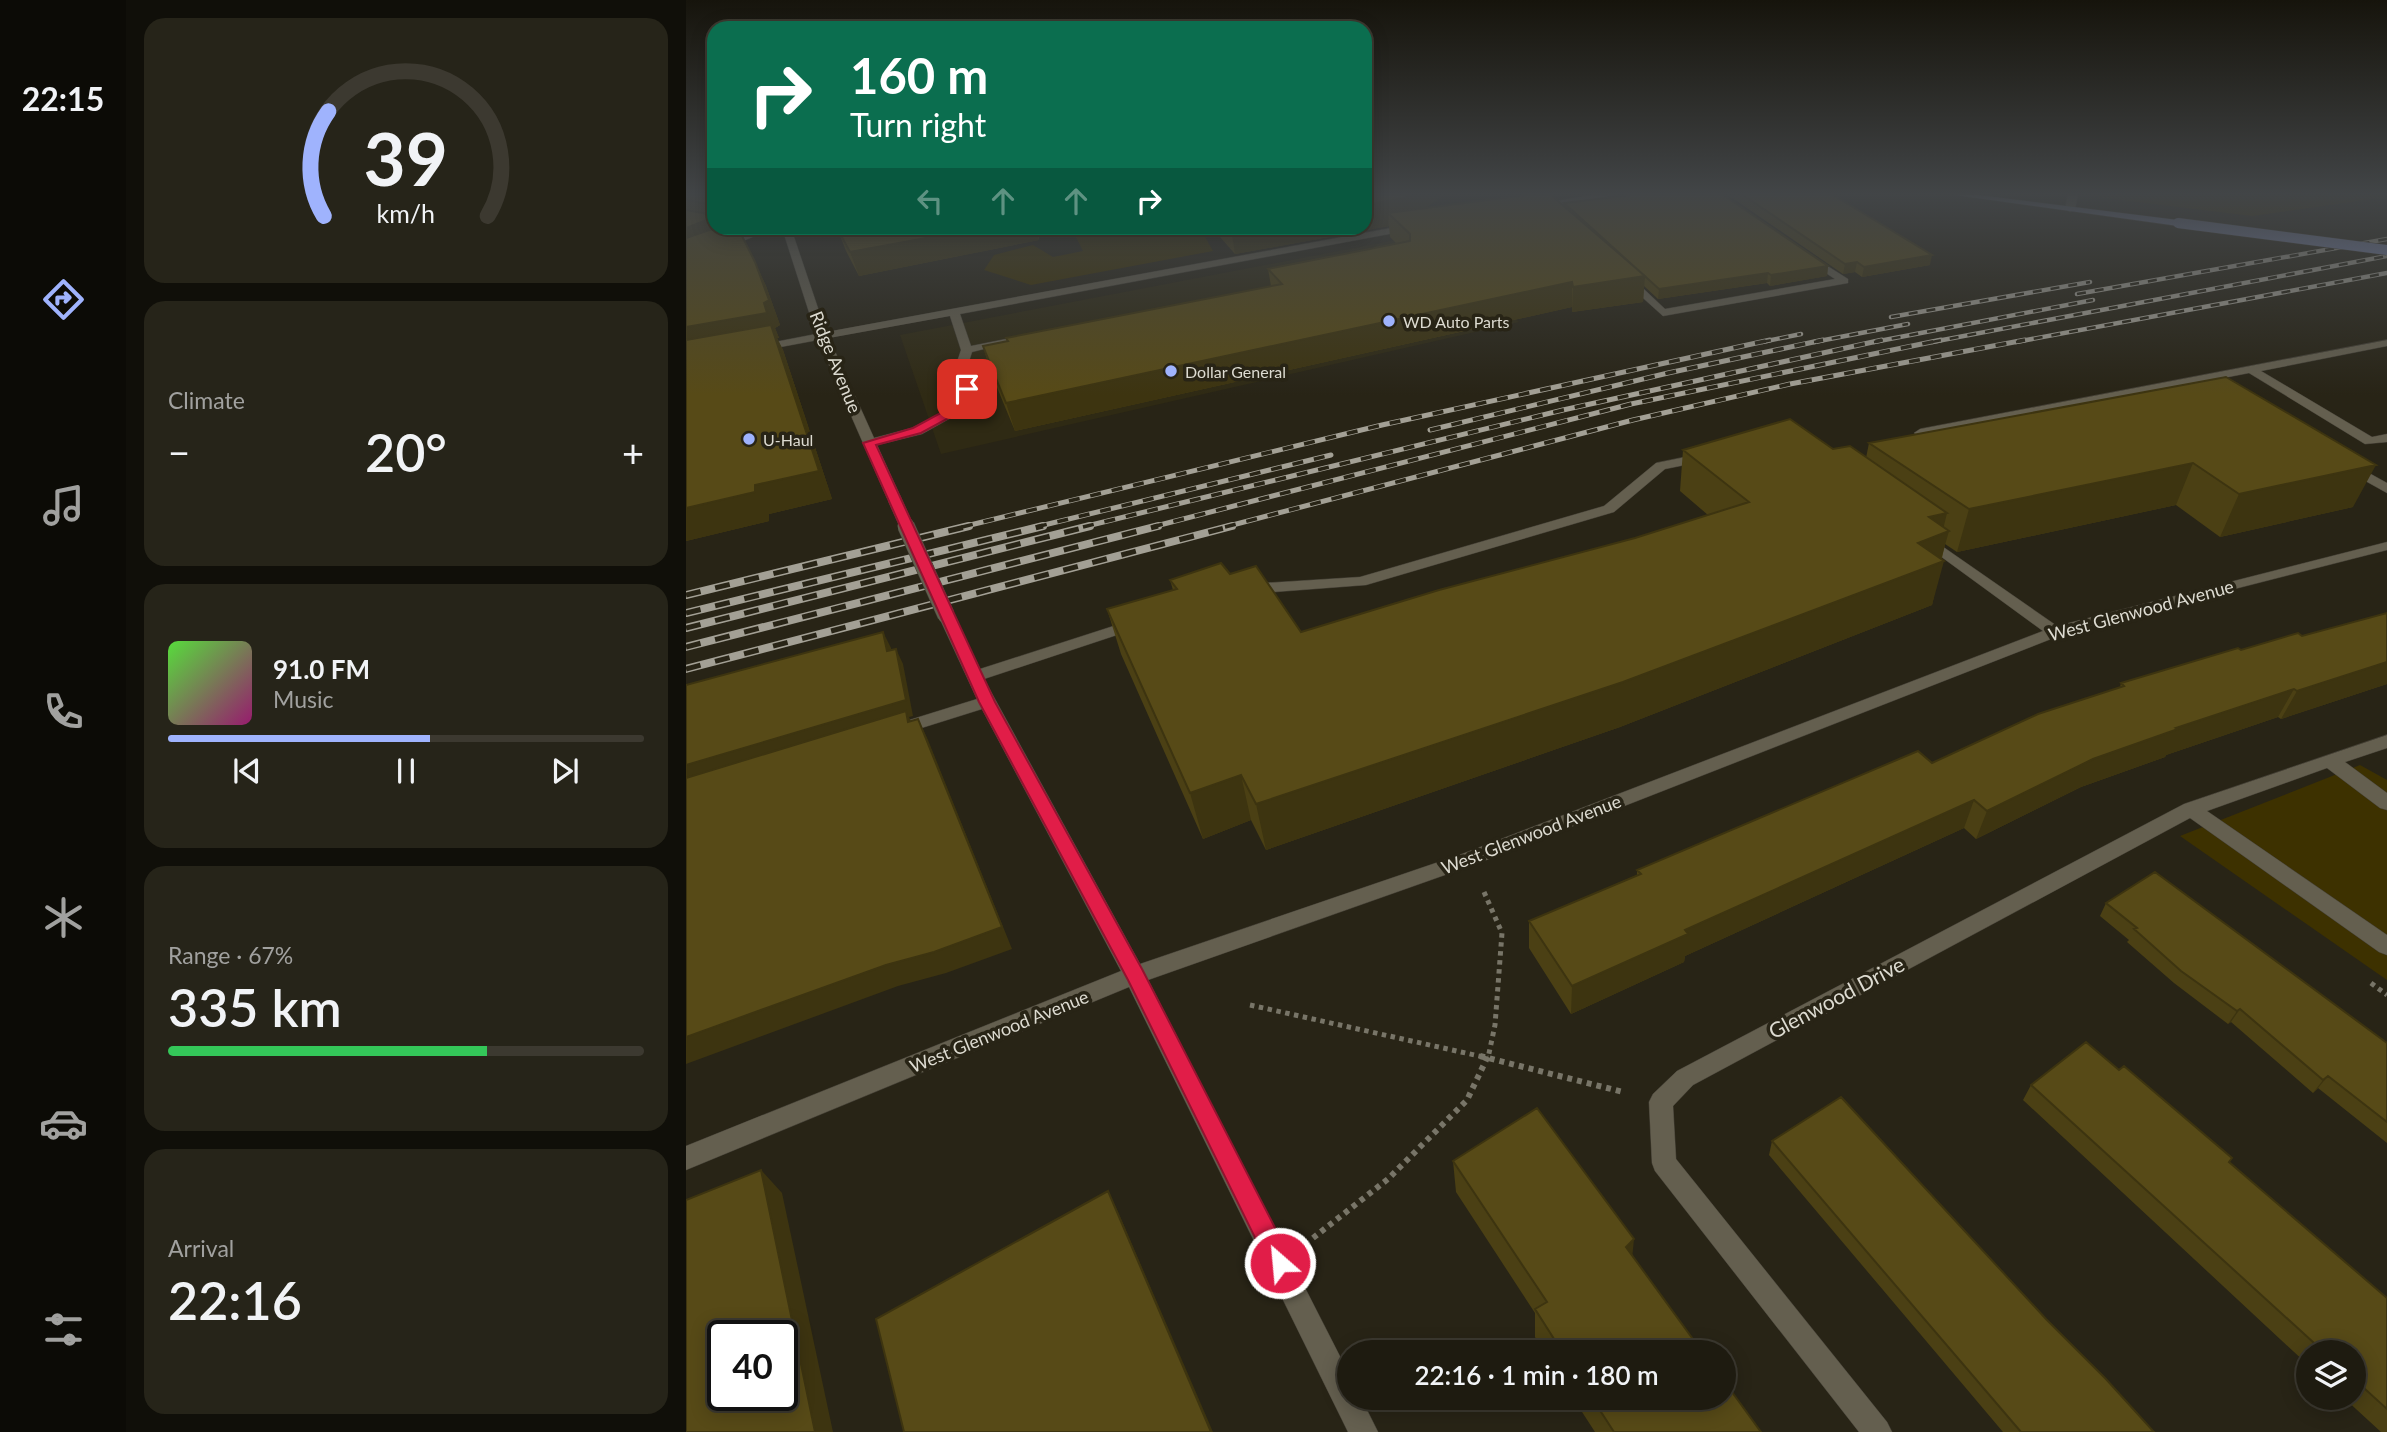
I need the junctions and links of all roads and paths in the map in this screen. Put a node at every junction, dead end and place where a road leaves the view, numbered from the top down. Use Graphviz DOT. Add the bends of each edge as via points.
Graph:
graph roads {
  1 [pos="797,262"];
  2 [pos="1222,262"];
  3 [pos="1816,262"];
  4 [pos="1617,270"];
  5 [pos="954,312"];
  6 [pos="822,336"];
  7 [pos="1021,339"];
  8 [pos="2387,343"];
  9 [pos="752,349"];
  10 [pos="967,350"];
  11 [pos="2250,369"];
  12 [pos="1920,433"];
  13 [pos="2387,438"];
  14 [pos="2370,441"];
  15 [pos="869,443"];
  16 [pos="2347,446"];
  17 [pos="1724,453"];
  18 [pos="2334,457"];
  19 [pos="2387,489"];
  20 [pos="1910,527"];
  21 [pos="2387,546"];
  22 [pos="1233,593"];
  23 [pos="1156,618"];
  24 [pos="2055,632"];
  25 [pos="975,676"];
  26 [pos="987,702"];
  27 [pos="879,735"];
  28 [pos="2387,741"];
  29 [pos="2330,761"];
  30 [pos="2387,803"];
  31 [pos="2191,809"];
  32 [pos="1469,859"];
  33 [pos="2387,946"];
  34 [pos="1135,975"];
  35 [pos="1250,1005"];
  36 [pos="1488,1058"];
  37 [pos="1661,1102"];
  38 [pos="686,1158"];
  39 [pos="1280,1263"];
  40 [pos="1363,1432"];
  41 [pos="1877,1432"];
  1 -- 6 [label="street, Ridge Avenue"];
  2 -- 5 [label="street"];
  3 -- 4 [label="street" via="1844,281 1663,313"];
  5 -- 6 [label="street"];
  5 -- 10 [label="street"];
  6 -- 9 [label="street"];
  6 -- 15 [label="street, Ridge Avenue"];
  7 -- 10 [label="street"];
  8 -- 11 [label="street"];
  10 -- 15 [label="street" via="960,371 967,389 954,411 917,431"];
  11 -- 12 [label="street"];
  11 -- 14 [label="street"];
  13 -- 14 [label="street"];
  14 -- 16 [label="street"];
  15 -- 25 [label="street, Ridge Avenue, bridge"];
  17 -- 22 [label="street" via="1661,467 1609,509 1361,582"];
  18 -- 19 [label="street"];
  20 -- 24 [label="street"];
  21 -- 24 [label="street, West Glenwood Avenue"];
  23 -- 25 [label="street"];
  24 -- 32 [label="street, West Glenwood Avenue"];
  25 -- 26 [label="street, Ridge Avenue"];
  26 -- 27 [label="street"];
  26 -- 34 [label="street, Ridge Avenue"];
  28 -- 29 [label="street, Glenwood Drive"];
  29 -- 30 [label="street"];
  29 -- 31 [label="street, Glenwood Drive"];
  31 -- 33 [label="street"];
  31 -- 37 [label="street, Glenwood Drive" via="1685,1078"];
  32 -- 34 [label="street, West Glenwood Avenue"];
  32 -- 36 [label="path" via="1502,933"];
  34 -- 38 [label="street, West Glenwood Avenue"];
  34 -- 39 [label="street, Ridge Avenue"];
  35 -- 36 [label="path"];
  36 -- 37 [label="path"];
  36 -- 39 [label="path" via="1467,1100 1388,1179"];
  37 -- 41 [label="street" via="1664,1163"];
  39 -- 40 [label="street, Ridge Avenue"];
}
